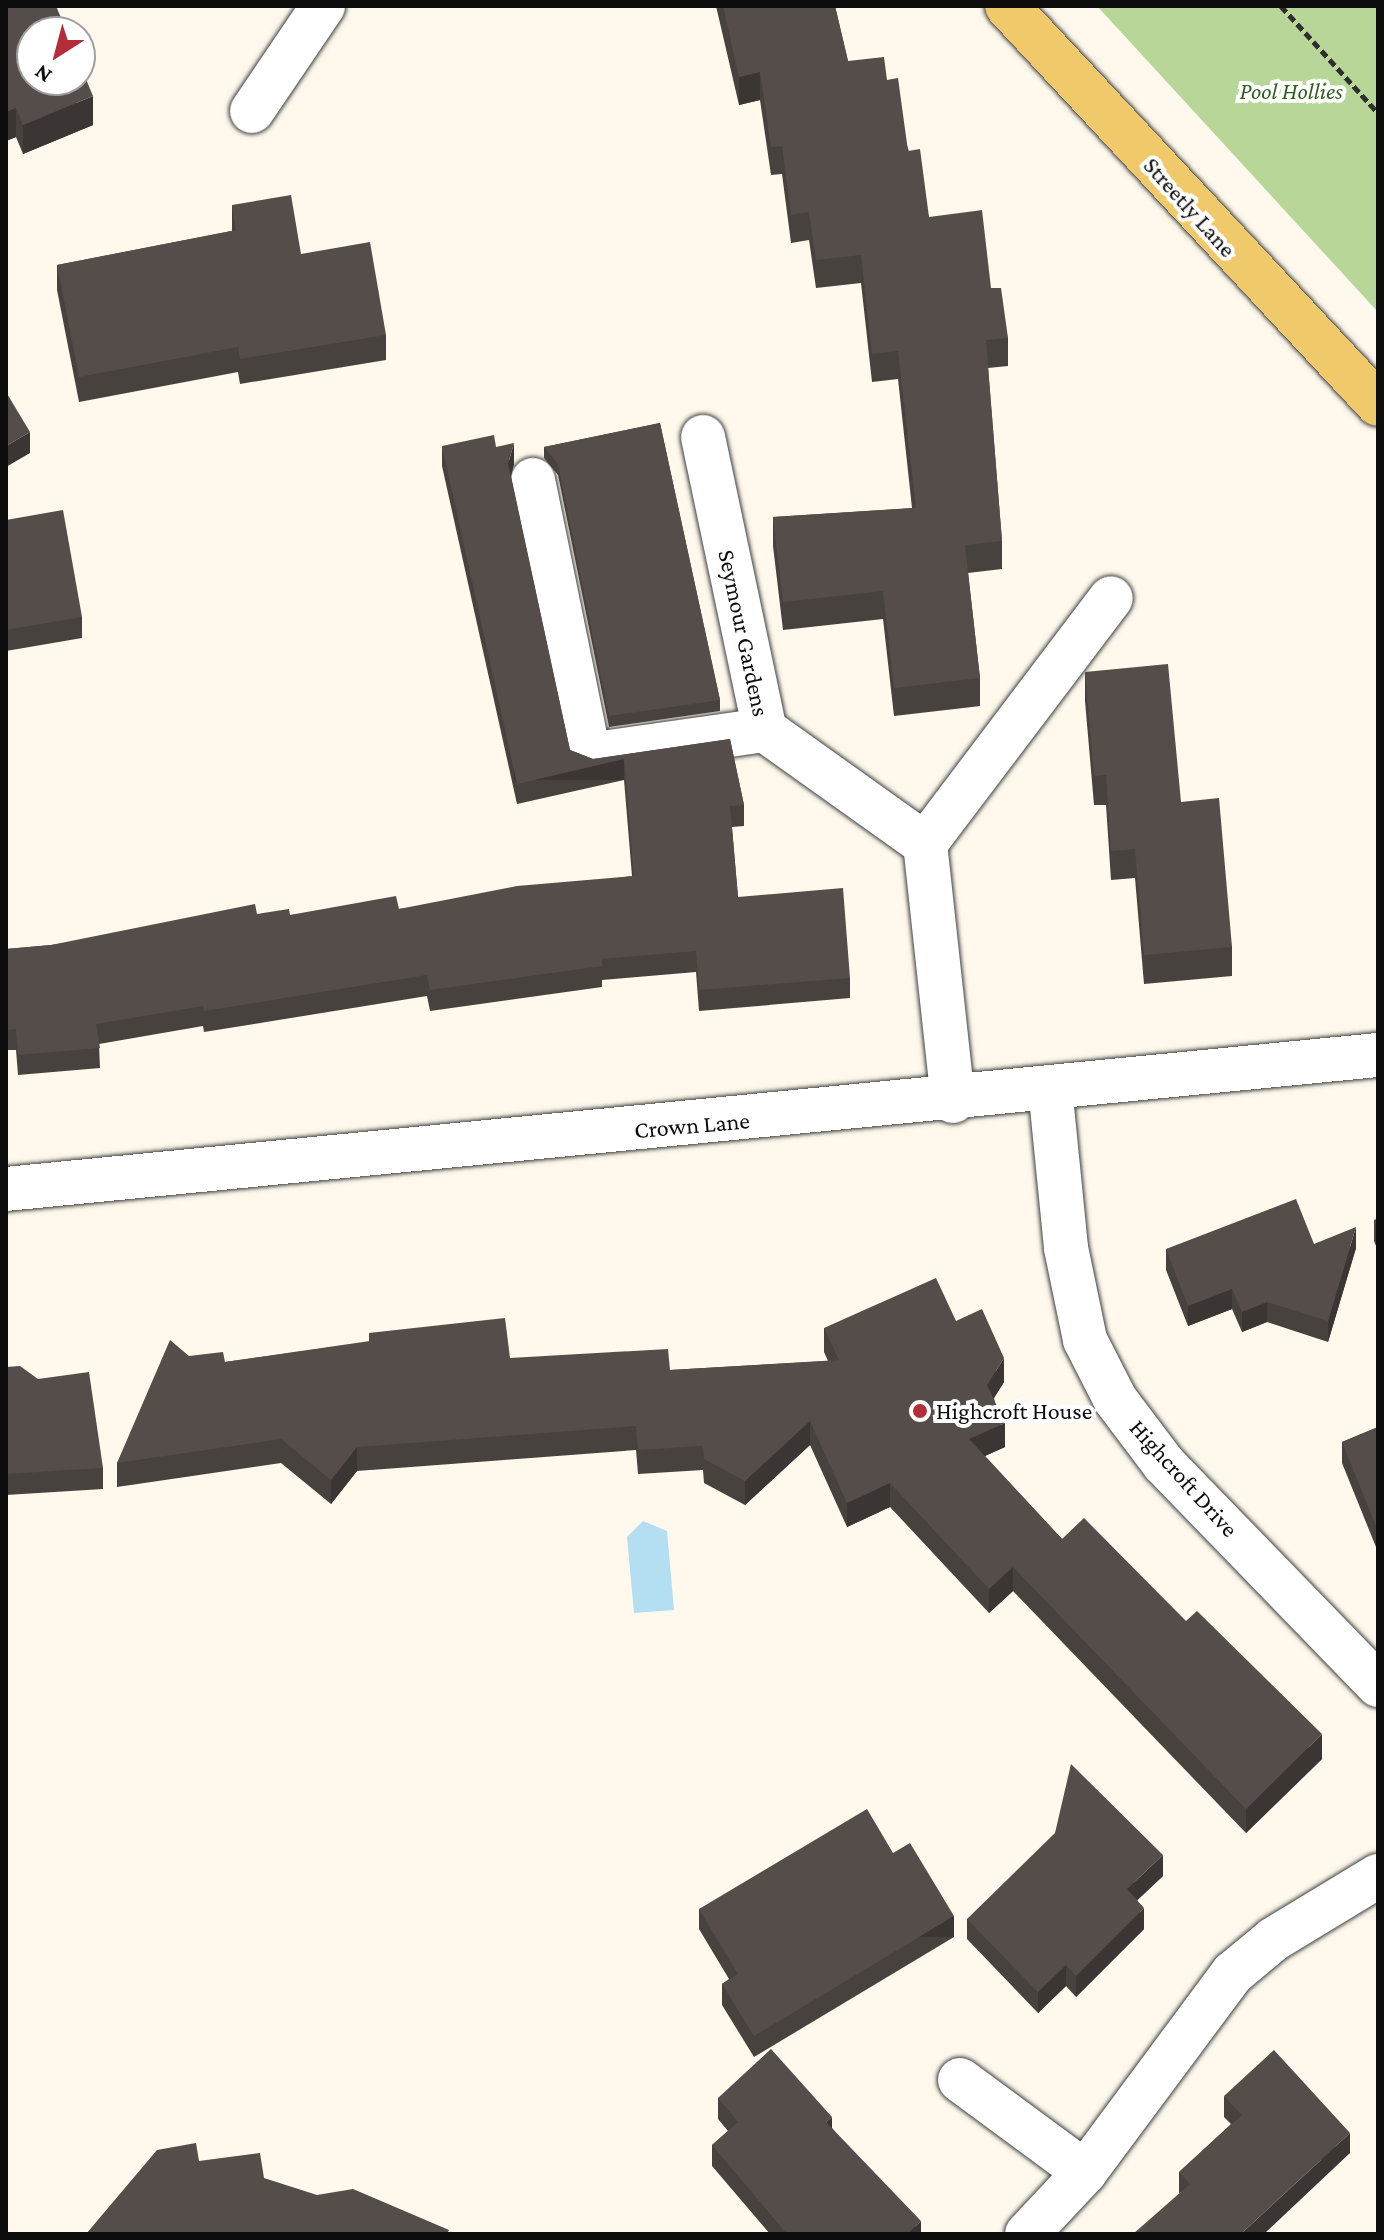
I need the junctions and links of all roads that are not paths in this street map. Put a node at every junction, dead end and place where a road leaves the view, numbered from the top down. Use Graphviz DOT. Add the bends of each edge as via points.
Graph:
graph roads {
  1 [pos="323,6"];
  2 [pos="1007,6"];
  3 [pos="252,111"];
  4 [pos="1378,404"];
  5 [pos="703,437"];
  6 [pos="533,480"];
  7 [pos="1111,598"];
  8 [pos="765,730"];
  9 [pos="925,844"];
  10 [pos="1378,1055"];
  11 [pos="1050,1087"];
  12 [pos="953,1101"];
  13 [pos="6,1189"];
  14 [pos="1378,1685"];
  15 [pos="1378,1876"];
  16 [pos="960,2080"];
  17 [pos="1085,2172"];
  18 [pos="1027,2234"];
  1 -- 3 [label="street"];
  2 -- 4 [label="main road, Streetly Lane"];
  5 -- 8 [label="street, Seymour Gardens"];
  6 -- 8 [label="street" via="589,755"];
  7 -- 9 [label="street"];
  8 -- 9 [label="street, Seymour Gardens"];
  9 -- 12 [label="street"];
  10 -- 11 [label="street, Crown Lane"];
  11 -- 12 [label="street, Crown Lane"];
  11 -- 14 [label="street, Highcroft Drive" via="1066,1248 1085,1340 1115,1399 1164,1464"];
  12 -- 13 [label="street, Crown Lane"];
  15 -- 17 [label="street" via="1274,1939 1233,1973"];
  16 -- 17 [label="street"];
  17 -- 18 [label="street"];
}
